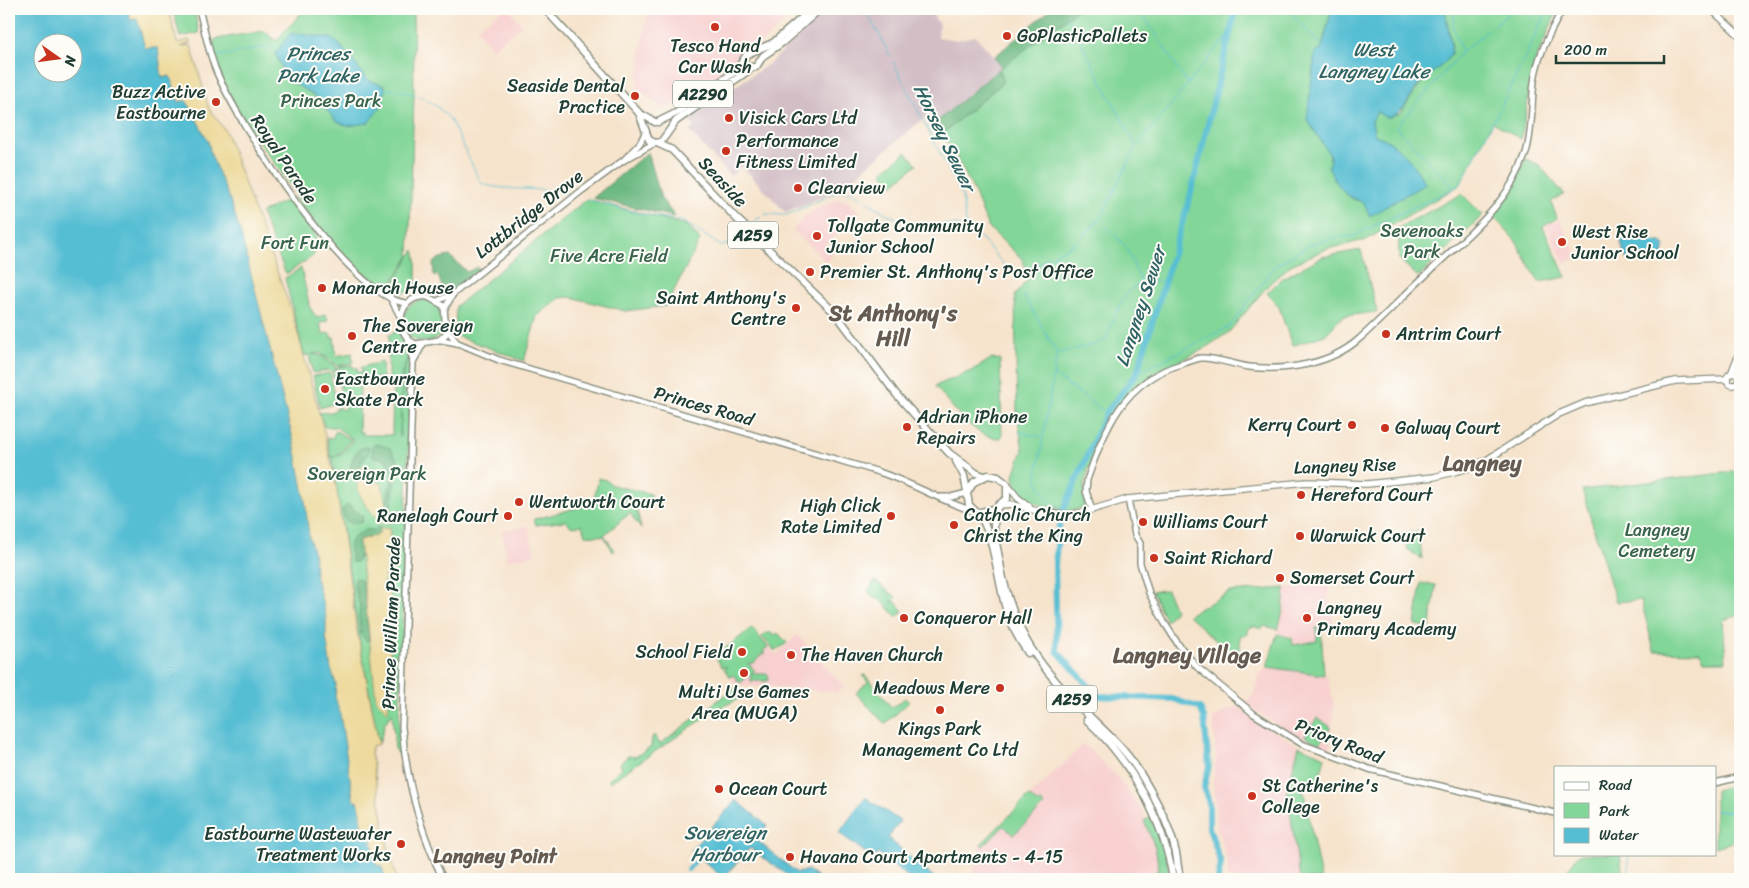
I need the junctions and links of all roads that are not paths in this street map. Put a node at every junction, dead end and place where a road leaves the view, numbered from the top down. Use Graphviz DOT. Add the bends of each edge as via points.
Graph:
graph roads {
  1 [pos="199,9"];
  2 [pos="545,9"];
  3 [pos="812,9"];
  4 [pos="820,9"];
  5 [pos="1563,9"];
  6 [pos="1711,9"];
  7 [pos="1740,36"];
  8 [pos="753,53"];
  9 [pos="744,60"];
  10 [pos="759,61"];
  11 [pos="752,68"];
  12 [pos="639,113"];
  13 [pos="656,122"];
  14 [pos="646,130"];
  15 [pos="667,134"];
  16 [pos="656,143"];
  17 [pos="672,150"];
  18 [pos="624,160"];
  19 [pos="453,294"];
  20 [pos="390,297"];
  21 [pos="437,301"];
  22 [pos="406,303"];
  23 [pos="446,308"];
  24 [pos="400,316"];
  25 [pos="447,329"];
  26 [pos="408,339"];
  27 [pos="441,340"];
  28 [pos="423,344"];
  29 [pos="458,344"];
  30 [pos="1740,349"];
  31 [pos="413,362"];
  32 [pos="1740,369"];
  33 [pos="1729,376"];
  34 [pos="1738,376"];
  35 [pos="1739,385"];
  36 [pos="954,458"];
  37 [pos="984,476"];
  38 [pos="1009,487"];
  39 [pos="967,492"];
  40 [pos="941,497"];
  41 [pos="1128,500"];
  42 [pos="999,506"];
  43 [pos="1035,510"];
  44 [pos="1092,510"];
  45 [pos="975,512"];
  46 [pos="1740,776"];
  47 [pos="1716,784"];
  48 [pos="1554,813"];
  49 [pos="442,879"];
  50 [pos="1173,879"];
  51 [pos="1181,879"];
  1 -- 20 [label="street, Royal Parade" via="215,68 244,126 328,244 361,276"];
  2 -- 12 [label="main road"];
  3 -- 8 [label="main road" via="773,43"];
  4 -- 10 [label="main road"];
  5 -- 44 [label="street" via="1538,65 1532,126 1525,154 1511,188 1490,214 1384,317 1339,353 1318,361 1272,369 1200,358 1153,376 1138,388 1112,419 1088,480 1086,491"];
  6 -- 7 [label="main road"];
  8 -- 9 [label="main road" via="747,54"];
  8 -- 10 [label="main road"];
  9 -- 11 [label="main road" via="746,66"];
  9 -- 13 [label="main road, A2290" via="738,70 678,112"];
  10 -- 11 [label="main road"];
  11 -- 15 [label="main road, A2290" via="683,115"];
  12 -- 13 [label="main road"];
  12 -- 14 [label="main road"];
  13 -- 14 [label="main road" via="650,123"];
  13 -- 15 [label="main road" via="665,125"];
  14 -- 16 [label="main road" via="649,140"];
  14 -- 18 [label="street, Lottbridge Drove" via="640,143"];
  15 -- 16 [label="main road" via="664,140"];
  15 -- 17 [label="main road, Seaside / A259"];
  16 -- 17 [label="main road, Seaside / A259"];
  16 -- 18 [label="street, Lottbridge Drove"];
  17 -- 36 [label="main road, Seaside / A259" via="734,216 838,316 896,394"];
  18 -- 19 [label="street, Lottbridge Drove"];
  19 -- 21 [label="street, Lottbridge Drove"];
  19 -- 23 [label="street, Lottbridge Drove"];
  20 -- 22 [label="street, Royal Parade"];
  20 -- 24 [label="street, Royal Parade"];
  21 -- 22 [label="street" via="420,297"];
  21 -- 23 [label="street"];
  22 -- 24 [label="street"];
  23 -- 25 [label="street"];
  24 -- 26 [label="street"];
  25 -- 27 [label="street"];
  25 -- 29 [label="street"];
  26 -- 28 [label="street"];
  26 -- 31 [label="street, Prince William Parade"];
  27 -- 28 [label="street"];
  27 -- 29 [label="street, Princes Road"];
  28 -- 31 [label="street, Prince William Parade"];
  29 -- 40 [label="street, Princes Road" via="499,360 879,472"];
  30 -- 33 [label="main road"];
  31 -- 49 [label="street, Prince William Parade" via="402,727 406,767 418,816"];
  32 -- 34 [label="main road"];
  33 -- 34 [label="main road"];
  33 -- 35 [label="main road" via="1732,386"];
  33 -- 41 [label="main road, Langney Rise" via="1675,381 1585,403 1559,414 1485,461 1440,475 1368,484 1284,483"];
  34 -- 35 [label="main road"];
  36 -- 37 [label="main road, A259"];
  36 -- 39 [label="main road, A259" via="964,476"];
  37 -- 38 [label="main road" via="998,477"];
  37 -- 39 [label="main road"];
  38 -- 42 [label="main road" via="1007,498"];
  38 -- 43 [label="main road, Langney Rise" via="1022,502"];
  39 -- 40 [label="street" via="951,498"];
  39 -- 45 [label="main road" via="967,500"];
  40 -- 45 [label="street, Princes Road"];
  41 -- 44 [label="main road, Langney Rise"];
  41 -- 48 [label="street, Priory Road" via="1135,535 1140,543 1140,563 1149,593 1164,622 1198,667 1254,714 1302,744 1369,769"];
  42 -- 43 [label="main road, Langney Rise" via="1010,504"];
  42 -- 45 [label="main road" via="985,513"];
  42 -- 51 [label="main road, A259" via="994,515 994,528 1006,589 1019,629 1033,653 1060,686 1112,737 1139,771 1167,823"];
  43 -- 44 [label="main road, Langney Rise" via="1068,514"];
  45 -- 50 [label="main road, A259" via="987,528 1007,612 1020,642 1132,775 1164,837"];
  46 -- 47 [label="street"];
}
